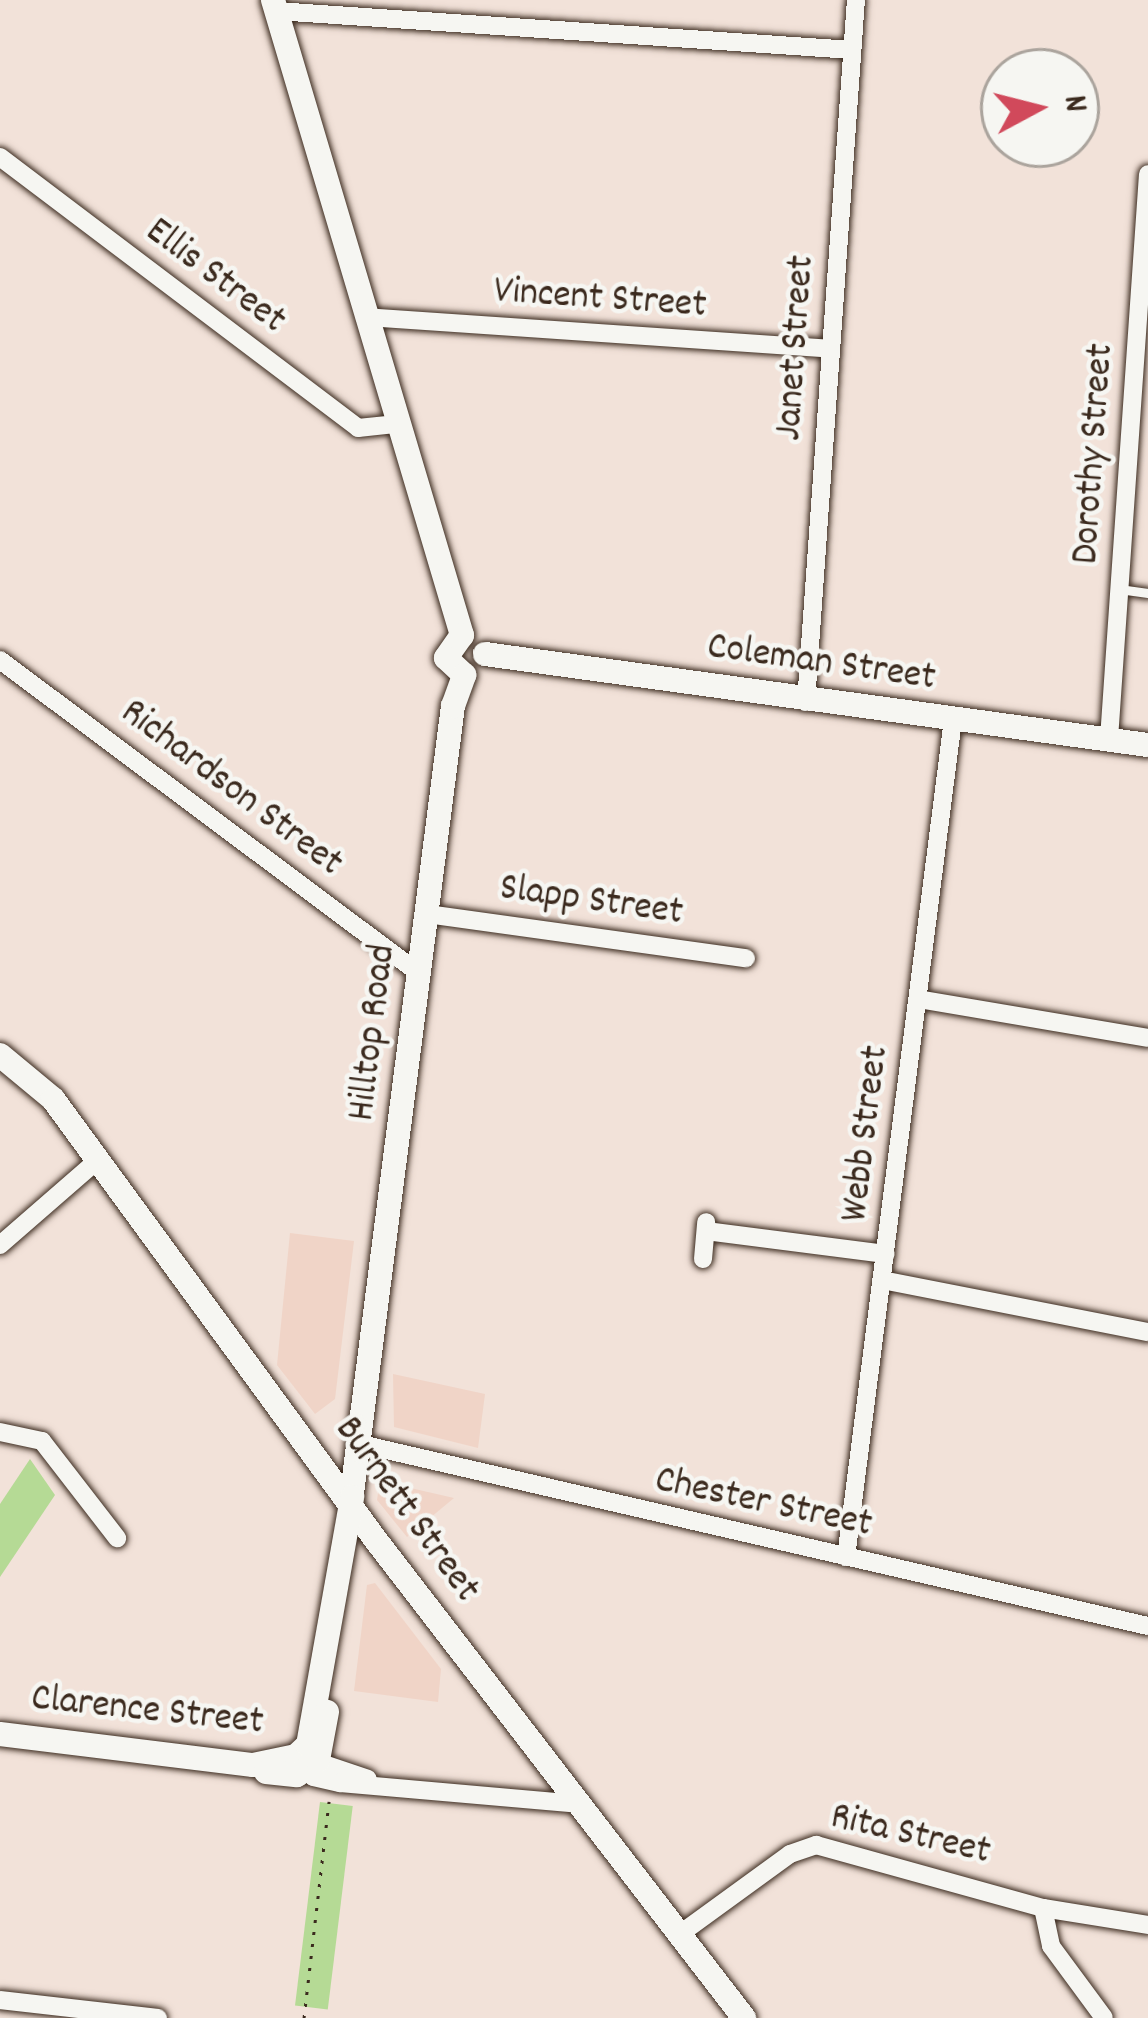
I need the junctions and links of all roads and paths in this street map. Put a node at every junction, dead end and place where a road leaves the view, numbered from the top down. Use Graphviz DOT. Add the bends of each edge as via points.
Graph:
graph roads {
  1 [pos="856,0"];
  2 [pos="275,6"];
  3 [pos="853,50"];
  4 [pos="0,157"];
  5 [pos="1148,174"];
  6 [pos="365,317"];
  7 [pos="830,349"];
  8 [pos="395,424"];
  9 [pos="1119,589"];
  10 [pos="1148,593"];
  11 [pos="462,635"];
  12 [pos="485,654"];
  13 [pos="0,660"];
  14 [pos="464,675"];
  15 [pos="806,702"];
  16 [pos="953,719"];
  17 [pos="1108,739"];
  18 [pos="1148,745"];
  19 [pos="427,914"];
  20 [pos="746,958"];
  21 [pos="420,974"];
  22 [pos="918,999"];
  23 [pos="1148,1038"];
  24 [pos="0,1054"];
  25 [pos="99,1159"];
  26 [pos="0,1245"];
  27 [pos="886,1254"];
  28 [pos="703,1259"];
  29 [pos="882,1280"];
  30 [pos="1148,1332"];
  31 [pos="364,1401"];
  32 [pos="301,1430"];
  33 [pos="0,1432"];
  34 [pos="364,1444"];
  35 [pos="351,1502"];
  36 [pos="117,1538"];
  37 [pos="846,1557"];
  38 [pos="1148,1627"];
  39 [pos="0,1734"];
  40 [pos="302,1762"];
  41 [pos="329,1799"];
  42 [pos="581,1804"];
  43 [pos="1043,1908"];
  44 [pos="1148,1925"];
  45 [pos="680,1934"];
  46 [pos="0,2000"];
  47 [pos="158,2018"];
  48 [pos="304,2018"];
  49 [pos="744,2018"];
  50 [pos="1104,2018"];
  1 -- 3 [label="street, Janet Street"];
  2 -- 3 [label="street"];
  2 -- 6 [label="street"];
  3 -- 7 [label="street, Janet Street"];
  4 -- 8 [label="street, Ellis Street" via="358,428"];
  5 -- 9 [label="street, Dorothy Street"];
  6 -- 7 [label="street, Vincent Street"];
  6 -- 8 [label="street"];
  7 -- 15 [label="street, Janet Street"];
  8 -- 11 [label="street"];
  9 -- 10 [label="lane"];
  9 -- 17 [label="street, Dorothy Street"];
  11 -- 12 [label="street" via="476,638"];
  11 -- 14 [label="street" via="446,658"];
  12 -- 14 [label="street" via="477,671"];
  12 -- 15 [label="street, Coleman Street"];
  13 -- 21 [label="street, Richardson Street"];
  14 -- 19 [label="street, Hilltop Road" via="453,706"];
  15 -- 16 [label="street, Coleman Street"];
  16 -- 17 [label="street, Coleman Street"];
  16 -- 22 [label="street, Webb Street"];
  17 -- 18 [label="street, Coleman Street"];
  19 -- 20 [label="street, Slapp Street"];
  19 -- 21 [label="street, Hilltop Road"];
  21 -- 31 [label="street, Hilltop Road"];
  22 -- 23 [label="street"];
  22 -- 27 [label="street, Webb Street"];
  24 -- 25 [label="street, Burnett Street" via="53,1099"];
  25 -- 26 [label="street"];
  25 -- 32 [label="street, Burnett Street"];
  27 -- 28 [label="street" via="706,1225"];
  27 -- 29 [label="street, Webb Street"];
  29 -- 30 [label="street"];
  29 -- 37 [label="street, Webb Street"];
  31 -- 32 [label="street" via="338,1435"];
  31 -- 34 [label="street, Hilltop Road"];
  31 -- 35 [label="street, Hilltop Road"];
  32 -- 35 [label="street, Burnett Street"];
  33 -- 36 [label="street" via="42,1441"];
  34 -- 35 [label="street, Hilltop Road"];
  34 -- 37 [label="street, Chester Street"];
  35 -- 40 [label="street, Hilltop Road"];
  35 -- 42 [label="street, Burnett Street"];
  37 -- 38 [label="street, Chester Street"];
  39 -- 40 [label="street, Clarence Street" via="253,1765"];
  40 -- 42 [label="street, Clarence Street" via="372,1781"];
  41 -- 48 [label="path"];
  42 -- 45 [label="street, Burnett Street"];
  43 -- 44 [label="street, Rita Street"];
  43 -- 45 [label="street, Rita Street" via="808,1845"];
  43 -- 50 [label="street" via="1051,1946"];
  45 -- 49 [label="street, Burnett Street"];
  46 -- 47 [label="street"];
}
